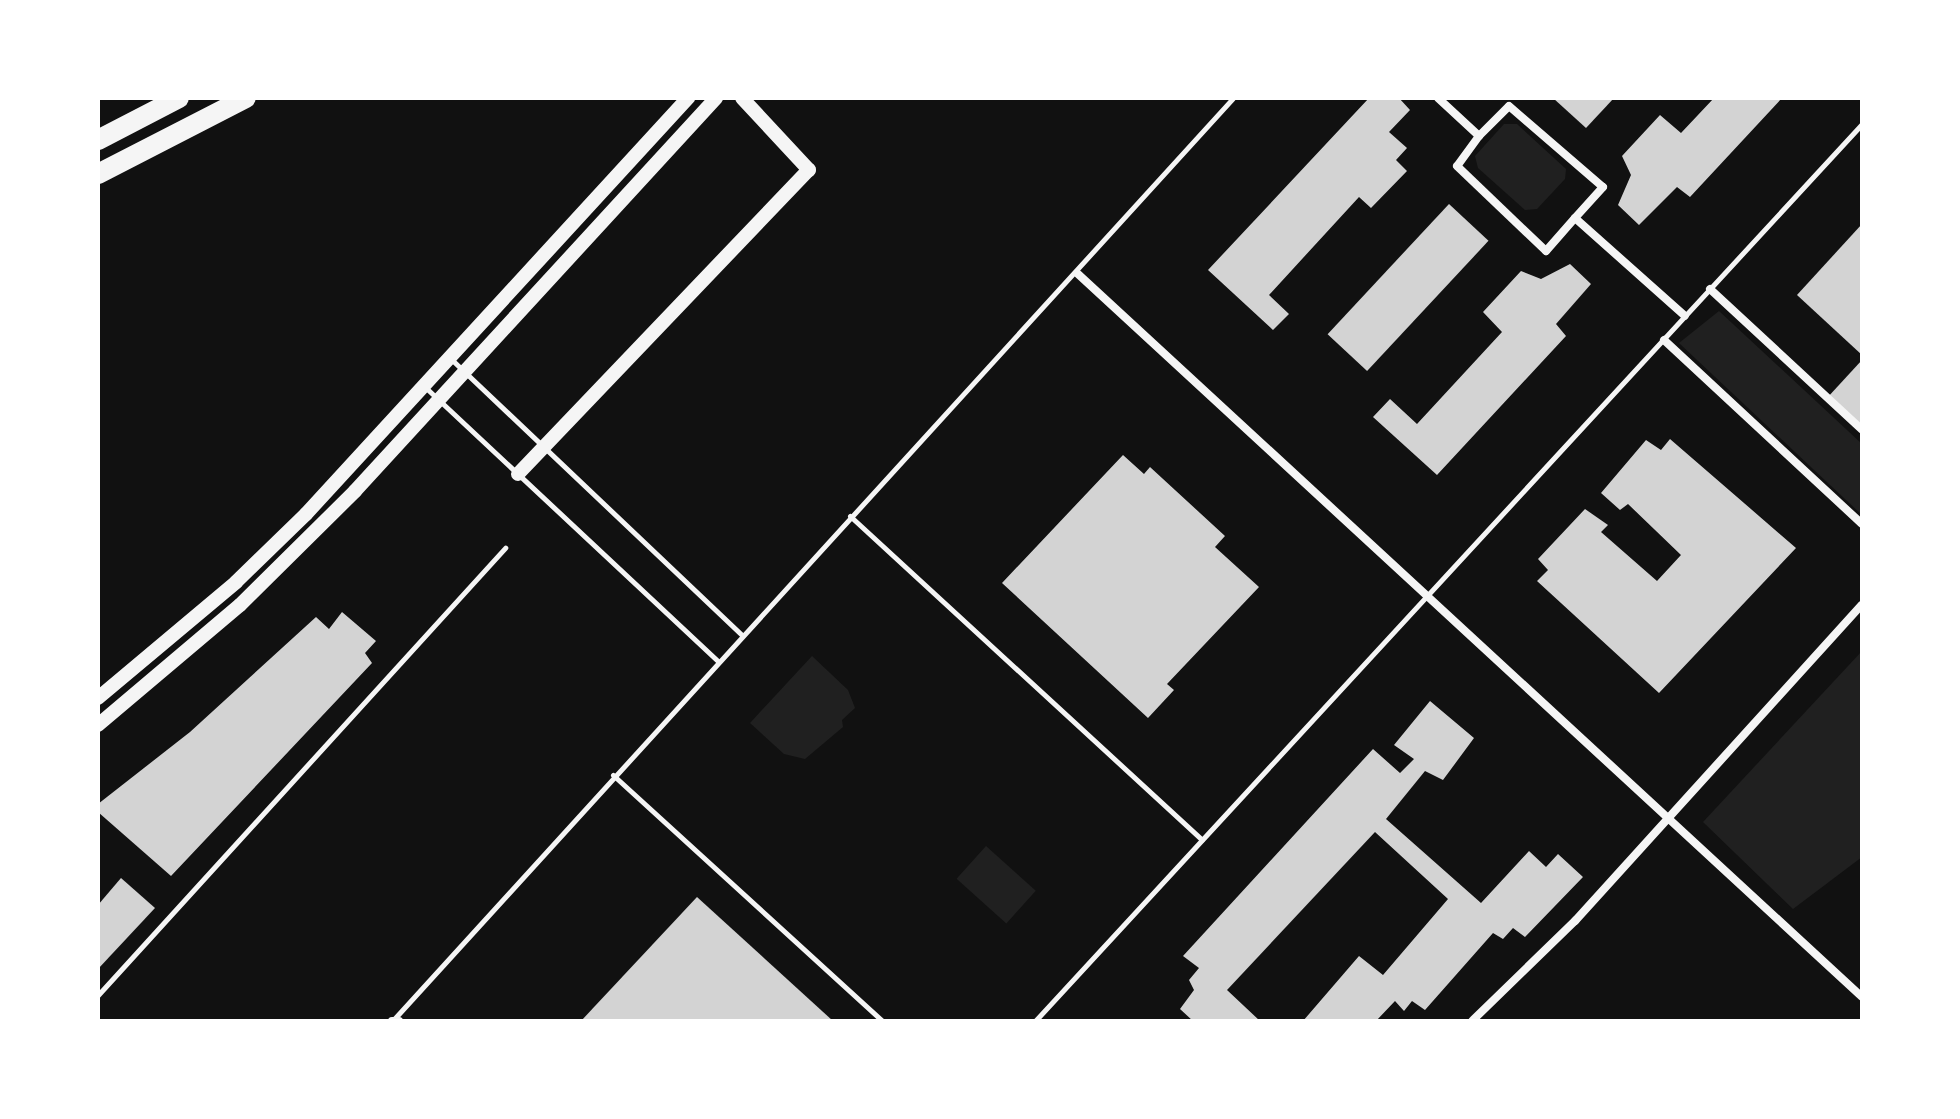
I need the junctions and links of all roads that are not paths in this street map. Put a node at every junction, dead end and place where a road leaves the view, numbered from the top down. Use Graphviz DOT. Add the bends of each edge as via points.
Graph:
graph roads {
  1 [pos="179,98"];
  2 [pos="246,98"];
  3 [pos="688,98"];
  4 [pos="716,98"];
  5 [pos="742,98"];
  6 [pos="1233,98"];
  7 [pos="1438,98"];
  8 [pos="1862,124"];
  9 [pos="1479,136"];
  10 [pos="98,140"];
  11 [pos="98,174"];
  12 [pos="1575,218"];
  13 [pos="1078,274"];
  14 [pos="1710,289"];
  15 [pos="1685,316"];
  16 [pos="1664,340"];
  17 [pos="450,358"];
  18 [pos="464,371"];
  19 [pos="424,386"];
  20 [pos="439,400"];
  21 [pos="1862,430"];
  22 [pos="544,447"];
  23 [pos="518,474"];
  24 [pos="850,516"];
  25 [pos="1862,524"];
  26 [pos="505,548"];
  27 [pos="1427,598"];
  28 [pos="1862,605"];
  29 [pos="742,635"];
  30 [pos="718,661"];
  31 [pos="98,698"];
  32 [pos="98,725"];
  33 [pos="613,775"];
  34 [pos="1667,816"];
  35 [pos="1202,840"];
  36 [pos="98,995"];
  37 [pos="1862,997"];
  38 [pos="395,1020"];
  39 [pos="882,1021"];
  40 [pos="1035,1021"];
  41 [pos="1472,1021"];
  1 -- 10 [label="highway"];
  2 -- 11 [label="highway"];
  3 -- 17 [label="street"];
  4 -- 18 [label="street"];
  5 -- 22 [label="street" via="809,170"];
  6 -- 13 [label="lane"];
  7 -- 9 [label="street"];
  8 -- 14 [label="lane"];
  9 -- 12 [label="street" via="1457,166 1546,251"];
  9 -- 12 [label="street" via="1509,106 1521,116 1603,187"];
  12 -- 15 [label="street"];
  13 -- 24 [label="lane"];
  13 -- 27 [label="street"];
  14 -- 15 [label="lane"];
  14 -- 21 [label="street"];
  15 -- 16 [label="lane"];
  16 -- 25 [label="street"];
  16 -- 27 [label="lane"];
  17 -- 18 [label="lane"];
  17 -- 19 [label="street"];
  18 -- 20 [label="street"];
  18 -- 22 [label="lane"];
  19 -- 20 [label="lane"];
  19 -- 31 [label="street" via="245,573"];
  20 -- 23 [label="lane"];
  20 -- 32 [label="street" via="240,605"];
  22 -- 23 [label="street"];
  22 -- 29 [label="lane"];
  23 -- 30 [label="lane"];
  24 -- 29 [label="lane"];
  24 -- 35 [label="lane"];
  26 -- 36 [label="lane"];
  27 -- 34 [label="street"];
  27 -- 35 [label="lane"];
  28 -- 34 [label="street"];
  29 -- 30 [label="lane"];
  30 -- 33 [label="lane"];
  33 -- 38 [label="lane"];
  33 -- 39 [label="lane"];
  34 -- 37 [label="street"];
  34 -- 41 [label="street" via="1575,921"];
  35 -- 40 [label="lane"];
}
